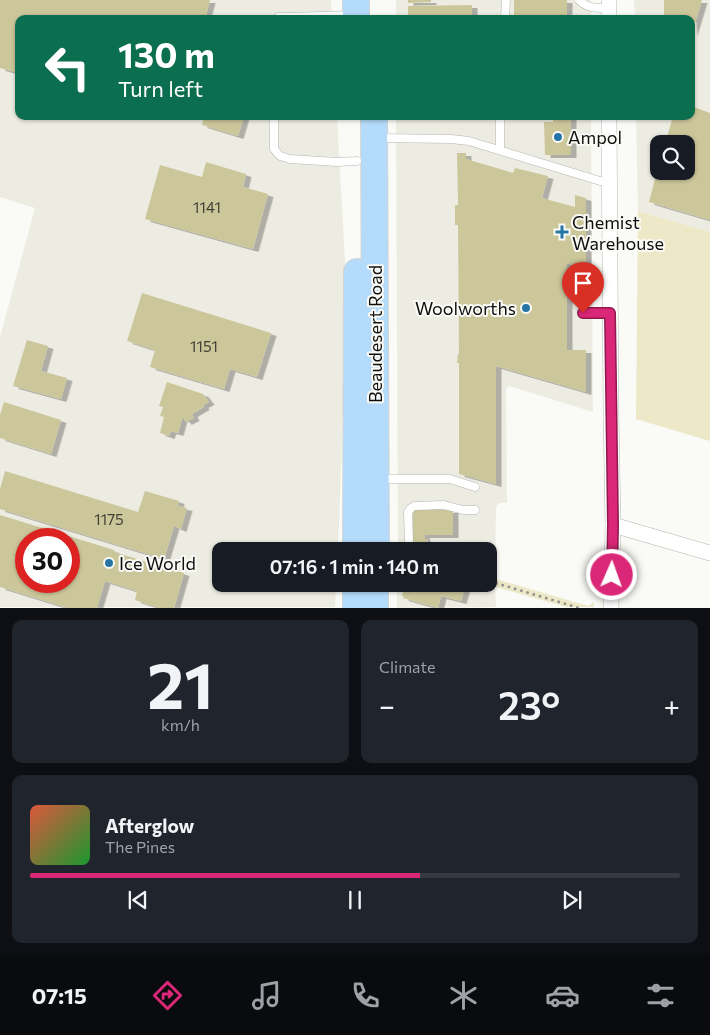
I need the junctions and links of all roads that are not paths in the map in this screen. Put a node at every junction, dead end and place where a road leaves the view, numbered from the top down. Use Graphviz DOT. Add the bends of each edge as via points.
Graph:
graph roads {
  1 [pos="506,0"];
  2 [pos="579,0"];
  3 [pos="609,9"];
  4 [pos="363,10"];
  5 [pos="317,15"];
  6 [pos="505,15"];
  7 [pos="274,120"];
  8 [pos="356,120"];
  9 [pos="500,120"];
  10 [pos="609,120"];
  11 [pos="374,127"];
  12 [pos="500,150"];
  13 [pos="357,161"];
  14 [pos="610,184"];
  15 [pos="583,313"];
  16 [pos="610,313"];
  17 [pos="376,479"];
  18 [pos="474,487"];
  19 [pos="475,510"];
  20 [pos="613,525"];
  21 [pos="356,542"];
  22 [pos="376,542"];
  23 [pos="409,542"];
  24 [pos="710,553"];
  25 [pos="356,592"];
  26 [pos="375,592"];
  27 [pos="356,608"];
  28 [pos="375,608"];
  29 [pos="611,608"];
  1 -- 6 [label="lane"];
  2 -- 3 [label="lane" via="589,8"];
  4 -- 5 [label="lane"];
  7 -- 13 [label="lane" via="274,149 280,156"];
  8 -- 13 [label="highway, Beaudesert Road"];
  9 -- 12 [label="lane"];
  10 -- 14 [label="street"];
  11 -- 12 [label="lane" via="469,141"];
  11 -- 17 [label="highway, Beaudesert Road"];
  12 -- 14 [label="lane"];
  13 -- 21 [label="highway, Beaudesert Road"];
  14 -- 16 [label="street"];
  15 -- 16 [label="lane"];
  16 -- 20 [label="street"];
  17 -- 18 [label="lane" via="450,479"];
  17 -- 22 [label="highway, Beaudesert Road"];
  19 -- 23 [label="lane" via="444,505 411,508 408,512"];
  20 -- 24 [label="street"];
  20 -- 29 [label="street"];
  25 -- 27 [label="highway"];
  26 -- 28 [label="highway"];
}
